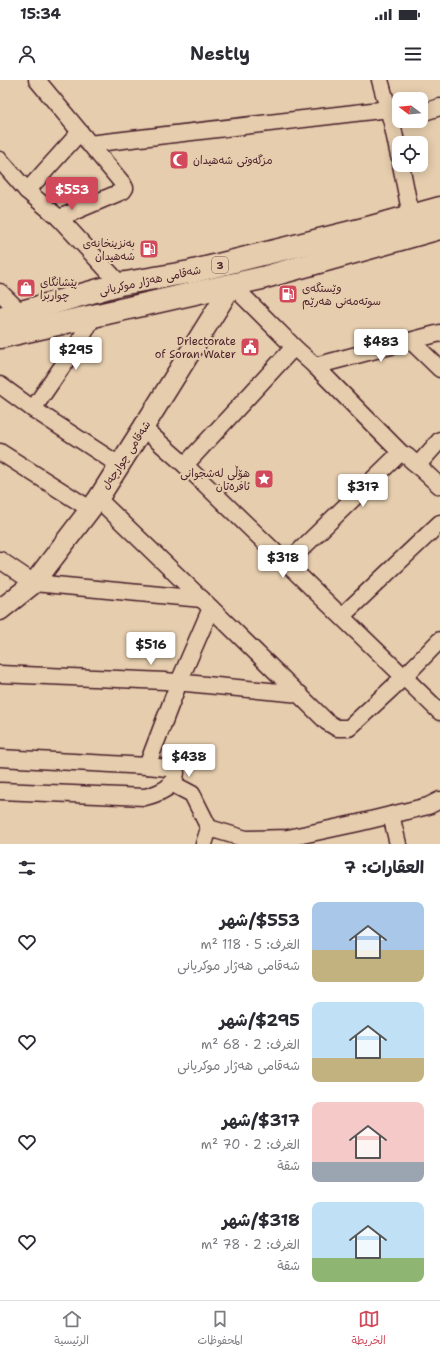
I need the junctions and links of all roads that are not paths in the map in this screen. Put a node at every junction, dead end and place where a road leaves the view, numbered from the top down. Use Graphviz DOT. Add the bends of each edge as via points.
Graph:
graph roads {
  1 [pos="37,80"];
  2 [pos="380,80"];
  3 [pos="440,107"];
  4 [pos="428,111"];
  5 [pos="392,114"];
  6 [pos="392,117"];
  7 [pos="84,138"];
  8 [pos="0,160"];
  9 [pos="402,172"];
  10 [pos="27,191"];
  11 [pos="440,208"];
  12 [pos="411,216"];
  13 [pos="59,218"];
  14 [pos="440,228"];
  15 [pos="120,284"];
  16 [pos="232,285"];
  17 [pos="0,292"];
  18 [pos="10,315"];
  19 [pos="93,317"];
  20 [pos="440,333"];
  21 [pos="0,337"];
  22 [pos="411,340"];
  23 [pos="294,347"];
  24 [pos="315,366"];
  25 [pos="440,370"];
  26 [pos="0,385"];
  27 [pos="33,409"];
  28 [pos="143,428"];
  29 [pos="440,440"];
  30 [pos="0,452"];
  31 [pos="402,454"];
  32 [pos="119,465"];
  33 [pos="186,465"];
  34 [pos="417,466"];
  35 [pos="440,486"];
  36 [pos="94,504"];
  37 [pos="440,522"];
  38 [pos="0,560"];
  39 [pos="287,563"];
  40 [pos="34,583"];
  41 [pos="206,603"];
  42 [pos="0,610"];
  43 [pos="342,616"];
  44 [pos="440,640"];
  45 [pos="0,674"];
  46 [pos="404,676"];
  47 [pos="179,682"];
  48 [pos="300,694"];
  49 [pos="440,712"];
  50 [pos="0,758"];
  51 [pos="147,766"];
  52 [pos="171,784"];
  53 [pos="0,791"];
  54 [pos="440,800"];
  55 [pos="392,815"];
  56 [pos="310,839"];
  57 [pos="204,840"];
  58 [pos="398,844"];
  1 -- 7 [label="street"];
  2 -- 5 [label="street"];
  3 -- 4 [label="street"];
  6 -- 7 [label="street"];
  7 -- 10 [label="street"];
  7 -- 13 [label="street" via="123,184 124,190"];
  8 -- 10 [label="street"];
  9 -- 12 [label="street"];
  10 -- 13 [label="street"];
  11 -- 12 [label="highway, شەقامی ھەژار موکریانی / 3"];
  12 -- 15 [label="highway, شەقامی ھەژار موکریانی / 3" via="364,230 190,272"];
  13 -- 15 [label="street"];
  14 -- 16 [label="highway, شەقامی ھەژار موکریانی / 3"];
  15 -- 18 [label="highway, شەقامی ھەژار موکریانی / 3"];
  16 -- 19 [label="highway, شەقامی ھەژار موکریانی / 3"];
  16 -- 23 [label="street"];
  16 -- 28 [label="main road, شەقامی چوارچەل"];
  17 -- 18 [label="street"];
  19 -- 21 [label="highway, شەقامی ھەژار موکریانی / 3"];
  19 -- 27 [label="street"];
  20 -- 22 [label="street"];
  22 -- 24 [label="street"];
  22 -- 25 [label="street"];
  23 -- 24 [label="street"];
  23 -- 33 [label="street"];
  24 -- 31 [label="street"];
  26 -- 27 [label="street"];
  27 -- 32 [label="street"];
  28 -- 32 [label="main road, شەقامی چوارچەل"];
  28 -- 33 [label="street"];
  29 -- 34 [label="street"];
  30 -- 36 [label="street"];
  31 -- 34 [label="street"];
  31 -- 39 [label="street" via="396,456"];
  32 -- 36 [label="main road, شەقامی چوارچەل"];
  33 -- 39 [label="street"];
  34 -- 35 [label="street"];
  36 -- 40 [label="main road, شەقامی چوارچەل"];
  36 -- 41 [label="street"];
  37 -- 43 [label="street"];
  38 -- 40 [label="street"];
  39 -- 43 [label="street"];
  40 -- 41 [label="street"];
  40 -- 42 [label="main road, شەقامی چوارچەل"];
  41 -- 47 [label="street"];
  41 -- 48 [label="street"];
  43 -- 46 [label="street"];
  44 -- 46 [label="street"];
  45 -- 47 [label="street"];
  46 -- 48 [label="street" via="350,728 337,728 327,722"];
  46 -- 49 [label="street"];
  47 -- 48 [label="street"];
  47 -- 51 [label="street"];
  50 -- 51 [label="street"];
  51 -- 52 [label="street" via="171,769 176,773"];
  52 -- 53 [label="street" via="159,792 139,798"];
  52 -- 57 [label="street" via="192,794"];
  54 -- 55 [label="street" via="428,806"];
  55 -- 56 [label="street"];
  55 -- 58 [label="street"];
  56 -- 57 [label="street"];
}
